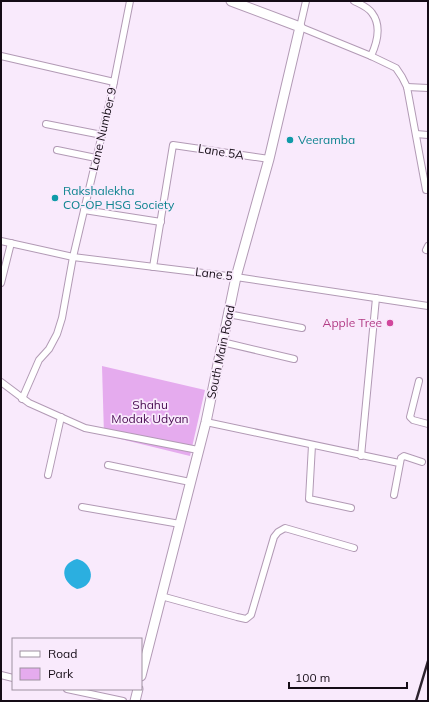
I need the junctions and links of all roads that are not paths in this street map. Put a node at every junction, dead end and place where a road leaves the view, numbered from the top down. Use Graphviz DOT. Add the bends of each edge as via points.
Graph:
graph roads {
  1 [pos="130,1"];
  2 [pos="231,1"];
  3 [pos="306,1"];
  4 [pos="354,1"];
  5 [pos="300,27"];
  6 [pos="1,56"];
  7 [pos="371,56"];
  8 [pos="114,82"];
  9 [pos="407,87"];
  10 [pos="428,88"];
  11 [pos="46,124"];
  12 [pos="416,134"];
  13 [pos="102,135"];
  14 [pos="428,135"];
  15 [pos="58,150"];
  16 [pos="96,158"];
  17 [pos="269,159"];
  18 [pos="426,190"];
  19 [pos="84,210"];
  20 [pos="160,222"];
  21 [pos="1,241"];
  22 [pos="11,243"];
  23 [pos="73,257"];
  24 [pos="153,267"];
  25 [pos="236,277"];
  26 [pos="1,283"];
  27 [pos="376,298"];
  28 [pos="428,306"];
  29 [pos="228,314"];
  30 [pos="302,328"];
  31 [pos="222,342"];
  32 [pos="294,359"];
  33 [pos="419,381"];
  34 [pos="1,382"];
  35 [pos="22,399"];
  36 [pos="61,417"];
  37 [pos="206,422"];
  38 [pos="428,424"];
  39 [pos="312,445"];
  40 [pos="198,450"];
  41 [pos="361,456"];
  42 [pos="422,462"];
  43 [pos="399,463"];
  44 [pos="108,465"];
  45 [pos="48,475"];
  46 [pos="190,482"];
  47 [pos="394,495"];
  48 [pos="82,507"];
  49 [pos="351,508"];
  50 [pos="180,524"];
  51 [pos="354,548"];
  52 [pos="161,596"];
  53 [pos="142,672"];
  54 [pos="1,676"];
  55 [pos="12,678"];
  56 [pos="72,690"];
  57 [pos="138,690"];
  58 [pos="124,701"];
  59 [pos="135,701"];
  1 -- 8 [label="street, Lane Number 9"];
  2 -- 5 [label="main road"];
  3 -- 5 [label="street"];
  4 -- 7 [label="street" via="373,14 377,25 378,38"];
  5 -- 7 [label="street"];
  5 -- 17 [label="main road, South Main Road"];
  6 -- 8 [label="street"];
  7 -- 9 [label="street" via="396,68"];
  8 -- 13 [label="street, Lane Number 9"];
  9 -- 10 [label="street"];
  9 -- 12 [label="street"];
  11 -- 13 [label="street"];
  12 -- 14 [label="street"];
  12 -- 18 [label="street"];
  13 -- 16 [label="street, Lane Number 9"];
  15 -- 16 [label="street"];
  16 -- 19 [label="street, Lane Number 9"];
  17 -- 20 [label="street, Lane 5A" via="173,144"];
  17 -- 25 [label="main road, South Main Road"];
  19 -- 20 [label="street"];
  19 -- 23 [label="street, Lane Number 9"];
  20 -- 24 [label="street"];
  21 -- 22 [label="street, Lane 5"];
  22 -- 23 [label="street, Lane 5"];
  22 -- 26 [label="street"];
  23 -- 24 [label="street, Lane 5"];
  23 -- 35 [label="street, Lane Number 9" via="57,334 39,360"];
  24 -- 25 [label="street, Lane 5"];
  25 -- 27 [label="street, Lane 5"];
  25 -- 29 [label="main road, South Main Road"];
  27 -- 28 [label="street, Lane 5"];
  27 -- 41 [label="street"];
  29 -- 30 [label="street"];
  29 -- 31 [label="main road, South Main Road"];
  31 -- 32 [label="street"];
  31 -- 37 [label="main road, South Main Road"];
  33 -- 38 [label="street" via="410,417"];
  34 -- 35 [label="street"];
  35 -- 36 [label="street"];
  36 -- 40 [label="street" via="85,428"];
  36 -- 45 [label="street"];
  37 -- 39 [label="street"];
  37 -- 40 [label="main road, South Main Road"];
  39 -- 41 [label="street"];
  39 -- 49 [label="street" via="309,499"];
  40 -- 46 [label="main road, South Main Road"];
  41 -- 43 [label="street"];
  42 -- 43 [label="street" via="404,456"];
  43 -- 47 [label="street"];
  44 -- 46 [label="street"];
  46 -- 50 [label="main road, South Main Road"];
  48 -- 50 [label="street"];
  50 -- 52 [label="main road, South Main Road"];
  51 -- 52 [label="street" via="285,528 278,532 274,537 251,615 246,619"];
  52 -- 53 [label="main road, South Main Road"];
  54 -- 55 [label="street"];
  56 -- 58 [label="street"];
  57 -- 59 [label="main road"];
}
